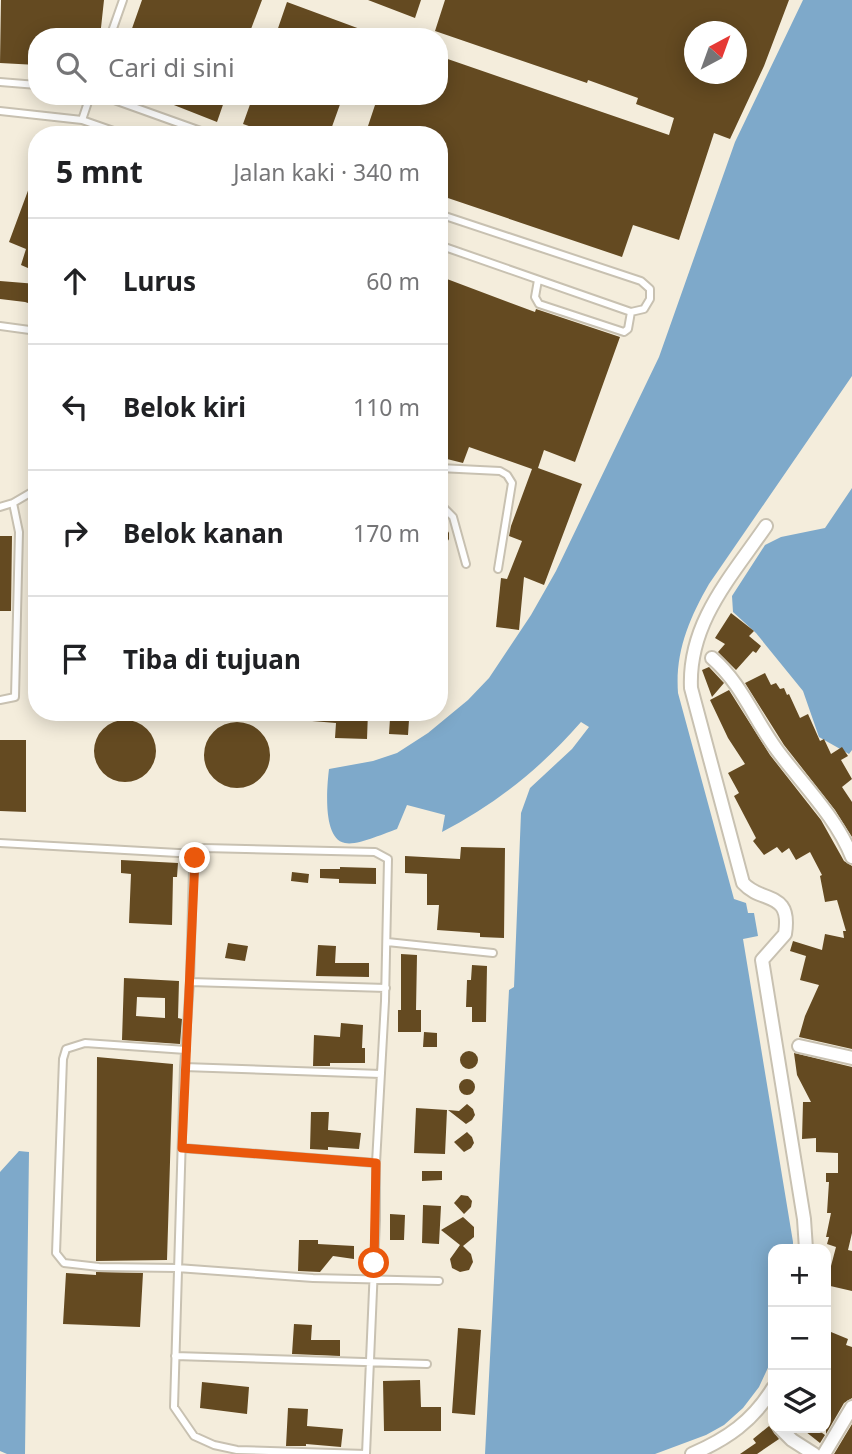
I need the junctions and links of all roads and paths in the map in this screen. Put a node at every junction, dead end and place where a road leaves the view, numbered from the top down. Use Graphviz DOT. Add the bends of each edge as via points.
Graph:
graph roads {
  1 [pos="123,0"];
  2 [pos="113,28"];
  3 [pos="0,82"];
  4 [pos="28,84"];
  5 [pos="87,105"];
  6 [pos="128,105"];
  7 [pos="0,111"];
  8 [pos="82,120"];
  9 [pos="98,126"];
  10 [pos="187,126"];
  11 [pos="448,217"];
  12 [pos="448,248"];
  13 [pos="538,280"];
  14 [pos="631,312"];
  15 [pos="0,326"];
  16 [pos="28,330"];
  17 [pos="448,468"];
  18 [pos="28,494"];
  19 [pos="13,503"];
  20 [pos="0,507"];
  21 [pos="448,512"];
  22 [pos="766,526"];
  23 [pos="466,564"];
  24 [pos="498,569"];
  25 [pos="712,658"];
  26 [pos="0,700"];
  27 [pos="0,843"];
  28 [pos="196,854"];
  29 [pos="852,858"];
  30 [pos="387,942"];
  31 [pos="493,953"];
  32 [pos="190,982"];
  33 [pos="386,988"];
  34 [pos="799,1046"];
  35 [pos="186,1050"];
  36 [pos="852,1058"];
  37 [pos="184,1067"];
  38 [pos="381,1074"];
  39 [pos="182,1148"];
  40 [pos="376,1163"];
  41 [pos="806,1244"];
  42 [pos="177,1268"];
  43 [pos="373,1280"];
  44 [pos="439,1281"];
  45 [pos="175,1356"];
  46 [pos="369,1364"];
  47 [pos="427,1364"];
  48 [pos="768,1395"];
  49 [pos="852,1408"];
  50 [pos="786,1433"];
  51 [pos="809,1453"];
  52 [pos="366,1454"];
  53 [pos="692,1454"];
  54 [pos="824,1454"];
  1 -- 2 [label="lane"];
  3 -- 4 [label="lane"];
  5 -- 8 [label="lane"];
  6 -- 10 [label="lane"];
  7 -- 8 [label="lane"];
  8 -- 9 [label="lane"];
  11 -- 14 [label="lane" via="641,281 650,289 650,299 644,309"];
  12 -- 13 [label="lane"];
  13 -- 14 [label="lane"];
  13 -- 14 [label="lane" via="535,297 539,304 624,332"];
  15 -- 16 [label="lane"];
  17 -- 24 [label="lane" via="500,471 512,483"];
  18 -- 19 [label="lane"];
  19 -- 20 [label="lane"];
  19 -- 26 [label="lane" via="19,532 15,696"];
  21 -- 23 [label="lane"];
  22 -- 41 [label="street" via="702,625 690,666 691,688 743,883 750,891 779,901 783,908 785,934 762,960 763,975"];
  25 -- 29 [label="street" via="737,683 777,751 817,800"];
  27 -- 28 [label="lane"];
  28 -- 30 [label="lane" via="204,848 383,855 389,864"];
  28 -- 32 [label="lane"];
  30 -- 31 [label="lane"];
  30 -- 33 [label="lane"];
  32 -- 33 [label="lane"];
  32 -- 35 [label="lane"];
  33 -- 38 [label="lane"];
  34 -- 36 [label="street"];
  35 -- 37 [label="lane"];
  35 -- 42 [label="lane" via="85,1043 66,1049 59,1133 58,1258 64,1264 99,1267"];
  37 -- 38 [label="lane"];
  37 -- 39 [label="lane"];
  38 -- 40 [label="lane"];
  39 -- 40 [label="lane"];
  39 -- 42 [label="lane"];
  40 -- 43 [label="lane"];
  42 -- 43 [label="lane"];
  42 -- 45 [label="lane"];
  43 -- 44 [label="lane"];
  43 -- 46 [label="lane"];
  45 -- 46 [label="lane"];
  45 -- 52 [label="lane" via="174,1407 194,1436 237,1450"];
  46 -- 47 [label="lane"];
  46 -- 52 [label="lane"];
  48 -- 53 [label="street" via="739,1429"];
  49 -- 54 [label="street"];
  50 -- 51 [label="street"];
}
